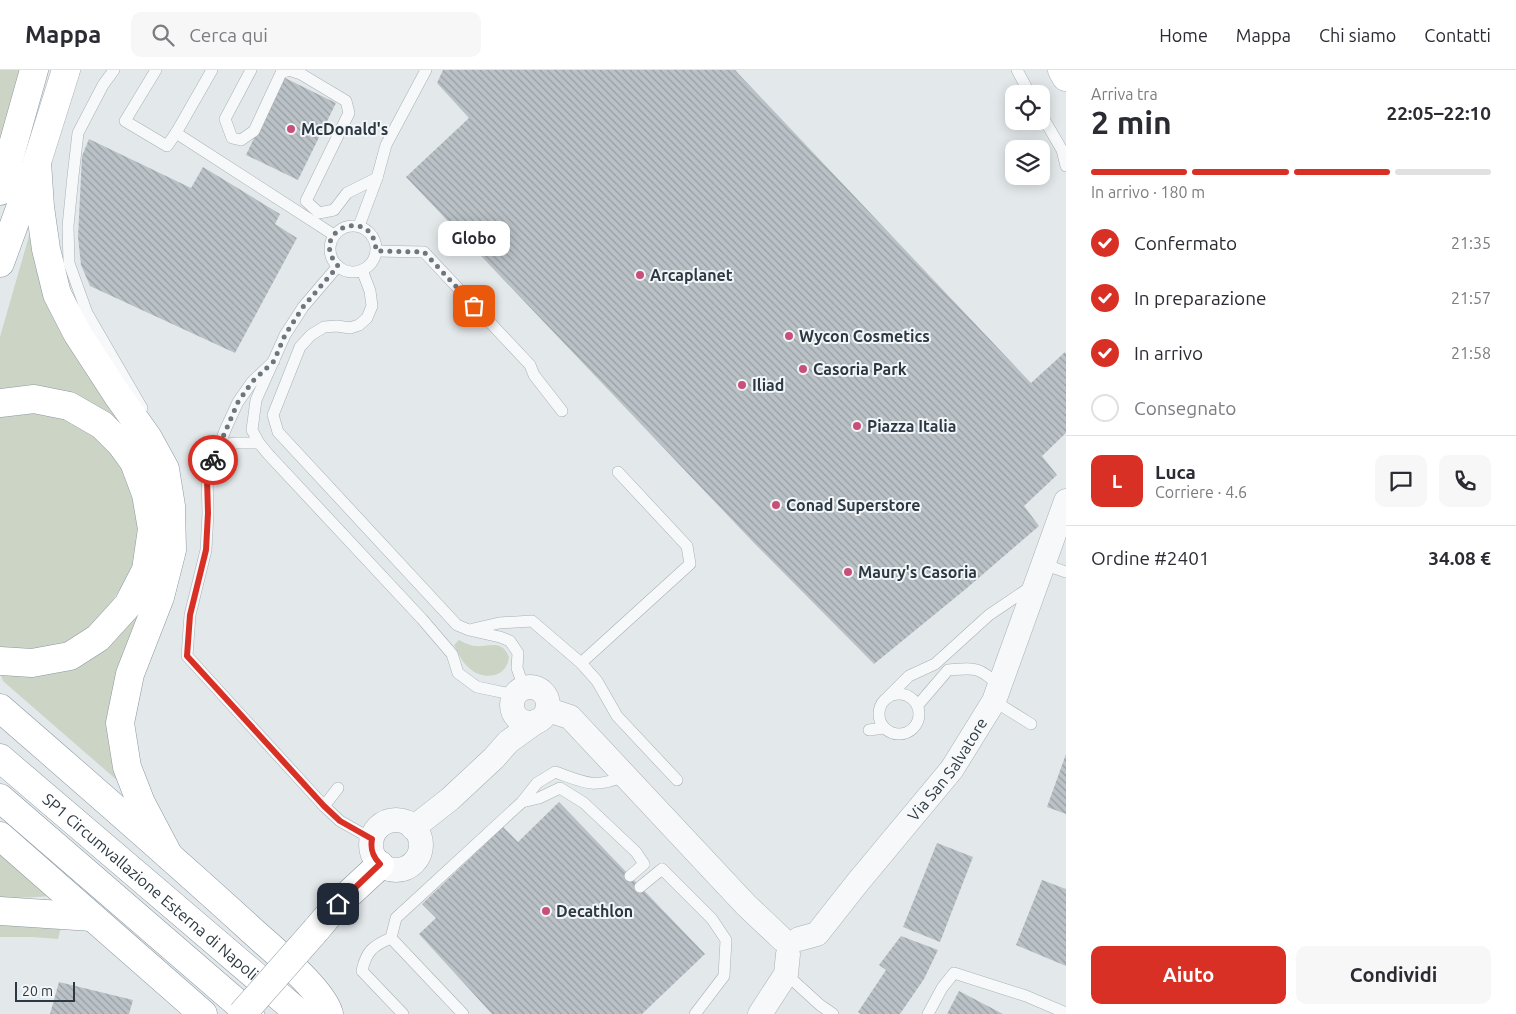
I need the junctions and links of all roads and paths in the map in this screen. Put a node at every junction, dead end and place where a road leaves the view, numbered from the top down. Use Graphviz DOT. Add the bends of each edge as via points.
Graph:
graph roads {
  1 [pos="34,70"];
  2 [pos="66,70"];
  3 [pos="114,70"];
  4 [pos="156,70"];
  5 [pos="212,70"];
  6 [pos="251,70"];
  7 [pos="289,70"];
  8 [pos="426,70"];
  9 [pos="1017,70"];
  10 [pos="1062,70"];
  11 [pos="1066,77"];
  12 [pos="1025,85"];
  13 [pos="1050,129"];
  14 [pos="176,133"];
  15 [pos="37,162"];
  16 [pos="1066,166"];
  17 [pos="377,178"];
  18 [pos="0,191"];
  19 [pos="359,226"];
  20 [pos="334,235"];
  21 [pos="376,251"];
  22 [pos="0,263"];
  23 [pos="338,266"];
  24 [pos="362,270"];
  25 [pos="274,361"];
  26 [pos="0,403"];
  27 [pos="562,411"];
  28 [pos="148,438"];
  29 [pos="259,444"];
  30 [pos="216,451"];
  31 [pos="618,472"];
  32 [pos="1066,501"];
  33 [pos="1066,572"];
  34 [pos="1040,574"];
  35 [pos="469,630"];
  36 [pos="0,661"];
  37 [pos="581,663"];
  38 [pos="520,691"];
  39 [pos="996,694"];
  40 [pos="889,696"];
  41 [pos="918,705"];
  42 [pos="0,708"];
  43 [pos="542,716"];
  44 [pos="1031,724"];
  45 [pos="884,728"];
  46 [pos="869,730"];
  47 [pos="0,758"];
  48 [pos="625,776"];
  49 [pos="677,780"];
  50 [pos="338,788"];
  51 [pos="0,798"];
  52 [pos="522,802"];
  53 [pos="324,806"];
  54 [pos="413,828"];
  55 [pos="0,836"];
  56 [pos="372,839"];
  57 [pos="169,856"];
  58 [pos="380,864"];
  59 [pos="630,876"];
  60 [pos="640,887"];
  61 [pos="0,911"];
  62 [pos="92,917"];
  63 [pos="391,938"];
  64 [pos="789,952"];
  65 [pos="1066,1012"];
  66 [pos="764,1013"];
  67 [pos="203,1014"];
  68 [pos="242,1014"];
  69 [pos="250,1014"];
  70 [pos="300,1014"];
  71 [pos="329,1014"];
  72 [pos="403,1014"];
  73 [pos="463,1014"];
  74 [pos="695,1014"];
  75 [pos="833,1014"];
  76 [pos="928,1014"];
  1 -- 18 [label="main road"];
  2 -- 15 [label="main road"];
  3 -- 28 [label="lane" via="78,133 68,226 70,263 87,314 147,416"];
  4 -- 14 [label="lane" via="125,122 167,146"];
  5 -- 14 [label="lane"];
  6 -- 7 [label="lane" via="225,119 232,138 241,140 254,131 281,74"];
  7 -- 17 [label="lane" via="346,101 349,113 306,201 319,213 334,210 347,192"];
  8 -- 17 [label="lane" via="386,145"];
  9 -- 12 [label="lane"];
  10 -- 11 [label="main road"];
  13 -- 16 [label="lane" via="1062,150"];
  14 -- 20 [label="lane"];
  15 -- 22 [label="main road"];
  15 -- 28 [label="main road" via="46,248 57,294 77,333"];
  17 -- 19 [label="lane"];
  19 -- 20 [label="lane" via="345,226"];
  19 -- 21 [label="lane" via="374,238"];
  20 -- 23 [label="lane" via="329,248"];
  21 -- 24 [label="lane" via="371,263"];
  21 -- 27 [label="lane" via="424,252 530,365"];
  23 -- 24 [label="lane" via="349,272"];
  23 -- 25 [label="lane" via="303,307 285,335"];
  24 -- 35 [label="lane" via="372,306 368,318 350,328 324,327 300,347 273,415 278,432 457,625"];
  25 -- 29 [label="lane" via="256,400 252,430"];
  25 -- 30 [label="lane" via="252,382 238,402"];
  26 -- 36 [label="main road" via="34,399 69,406 102,425 134,462 146,494 152,529 146,570 128,605 98,638 70,656 32,663"];
  28 -- 57 [label="main road" via="165,469 171,506 172,550 160,597 130,674 120,724 127,767 141,803"];
  29 -- 30 [label="lane" via="227,444"];
  29 -- 38 [label="lane" via="422,619 452,654 458,673 477,687"];
  30 -- 53 [label="lane" via="207,477 206,550 190,615 187,656"];
  31 -- 37 [label="lane" via="687,546 690,564"];
  32 -- 34 [label="street, Via San Salvatore"];
  33 -- 34 [label="lane"];
  34 -- 39 [label="street, Via San Salvatore"];
  34 -- 40 [label="lane" via="934,664 909,676"];
  35 -- 37 [label="lane" via="499,623 532,621"];
  35 -- 38 [label="lane" via="510,641 518,653"];
  37 -- 49 [label="lane" via="597,681 617,716"];
  38 -- 43 [label="street" via="530,687 540,690 547,699"];
  39 -- 41 [label="lane" via="986,673 972,668 948,670"];
  39 -- 44 [label="lane"];
  39 -- 64 [label="street, Via San Salvatore" via="952,769 817,934"];
  40 -- 41 [label="lane" via="904,694"];
  40 -- 45 [label="lane" via="880,706 880,721"];
  41 -- 45 [label="lane" via="920,714 914,730 898,735"];
  42 -- 57 [label="main road"];
  43 -- 48 [label="street" via="570,717"];
  43 -- 54 [label="street" via="508,742 450,799"];
  45 -- 46 [label="lane"];
  47 -- 70 [label="main road, SP1 Circumvallazione Esterna di Napoli"];
  48 -- 52 [label="lane" via="608,783 587,784 555,772 536,783"];
  48 -- 64 [label="street"];
  50 -- 53 [label="lane"];
  51 -- 69 [label="main road, SP1 Circumvallazione Esterna di Napoli"];
  52 -- 59 [label="lane" via="560,788 584,803 636,852 644,864"];
  52 -- 63 [label="lane" via="396,918"];
  53 -- 56 [label="lane" via="340,821"];
  54 -- 56 [label="street" via="393,821 379,827"];
  54 -- 58 [label="street" via="418,834 420,849 414,862 401,870"];
  55 -- 62 [label="main road"];
  56 -- 58 [label="street" via="372,853"];
  57 -- 71 [label="main road" via="306,980 327,1005"];
  58 -- 68 [label="main road, bridge" via="338,904"];
  60 -- 74 [label="lane" via="662,868 712,919 726,940 724,976"];
  61 -- 62 [label="main road"];
  62 -- 67 [label="main road"];
  63 -- 72 [label="lane" via="379,943 365,956 362,971"];
  63 -- 73 [label="lane"];
  64 -- 66 [label="street"];
  64 -- 75 [label="lane" via="820,1005"];
  65 -- 76 [label="lane" via="954,973"];
}
